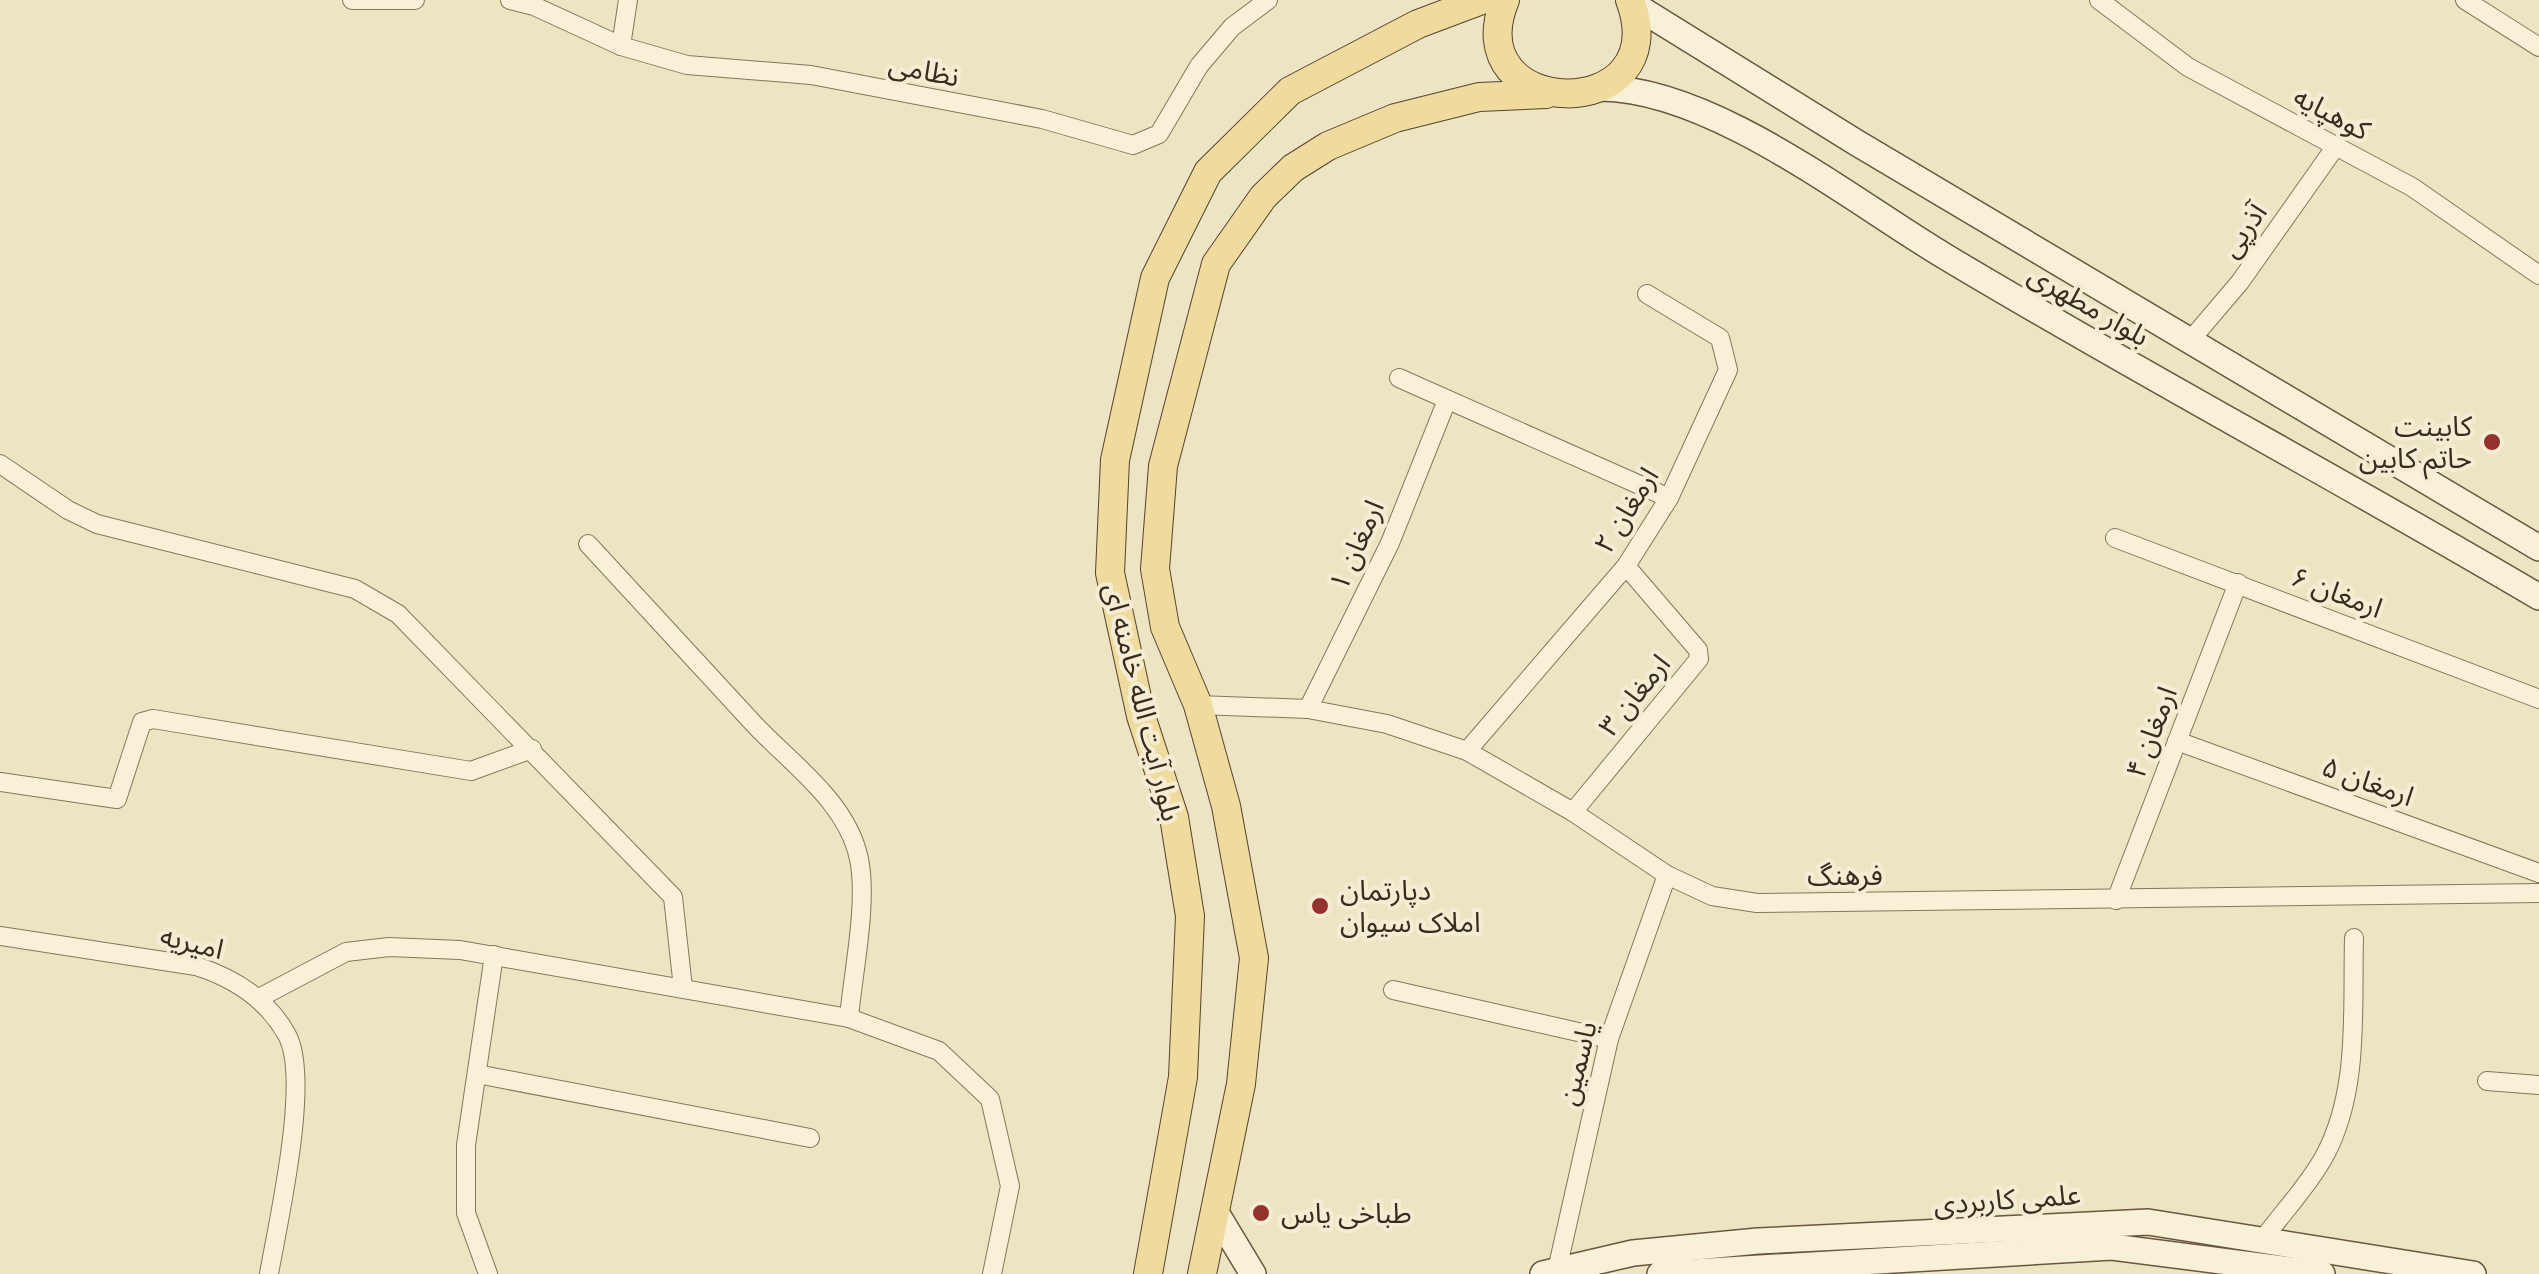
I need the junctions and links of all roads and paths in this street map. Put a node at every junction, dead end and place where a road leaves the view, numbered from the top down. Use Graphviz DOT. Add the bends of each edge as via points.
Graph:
graph roads {
  1 [pos="352,0"];
  2 [pos="415,0"];
  3 [pos="510,0"];
  4 [pos="628,0"];
  5 [pos="1268,0"];
  6 [pos="1505,0"];
  7 [pos="2099,0"];
  8 [pos="2465,0"];
  9 [pos="1466,1"];
  10 [pos="1630,2"];
  11 [pos="621,46"];
  12 [pos="2539,48"];
  13 [pos="1601,88"];
  14 [pos="1546,94"];
  15 [pos="2336,146"];
  16 [pos="2539,275"];
  17 [pos="1647,294"];
  18 [pos="2190,342"];
  19 [pos="1399,378"];
  20 [pos="1447,400"];
  21 [pos="0,464"];
  22 [pos="1669,498"];
  23 [pos="2115,538"];
  24 [pos="588,544"];
  25 [pos="2539,548"];
  26 [pos="1626,566"];
  27 [pos="2238,583"];
  28 [pos="2539,597"];
  29 [pos="2539,699"];
  30 [pos="1198,705"];
  31 [pos="1308,709"];
  32 [pos="2177,741"];
  33 [pos="532,750"];
  34 [pos="1466,750"];
  35 [pos="0,782"];
  36 [pos="1574,812"];
  37 [pos="2539,873"];
  38 [pos="1668,875"];
  39 [pos="2539,893"];
  40 [pos="2116,900"];
  41 [pos="0,936"];
  42 [pos="2354,938"];
  43 [pos="494,955"];
  44 [pos="683,988"];
  45 [pos="1393,990"];
  46 [pos="259,998"];
  47 [pos="848,1018"];
  48 [pos="1609,1039"];
  49 [pos="476,1074"];
  50 [pos="2487,1081"];
  51 [pos="2539,1085"];
  52 [pos="810,1138"];
  53 [pos="1215,1212"];
  54 [pos="2259,1250"];
  55 [pos="1761,1253"];
  56 [pos="1550,1272"];
  57 [pos="270,1274"];
  58 [pos="488,1274"];
  59 [pos="992,1274"];
  60 [pos="1148,1274"];
  61 [pos="1202,1274"];
  62 [pos="1252,1274"];
  63 [pos="1660,1274"];
  64 [pos="2322,1274"];
  65 [pos="2473,1274"];
  1 -- 2 [label="street"];
  3 -- 11 [label="street, نظامی"];
  4 -- 11 [label="street"];
  5 -- 11 [label="street, نظامی" via="1232,27 1198,66 1159,134 1132,145 1042,120 811,75 687,65"];
  6 -- 14 [label="main road" via="1498,32 1502,52 1512,70"];
  7 -- 15 [label="street, کوهپایه" via="2188,67"];
  8 -- 12 [label="street"];
  9 -- 60 [label="main road, بلوار آیت الله خامنه ای" via="1290,91 1208,172 1155,278 1115,460 1110,573 1141,716 1174,816 1190,916 1183,1076"];
  10 -- 13 [label="main road" via="1635,42 1628,60"];
  10 -- 18 [label="street, بلوار مطهری"];
  13 -- 14 [label="main road, بلوار آیت الله خامنه ای" via="1574,97"];
  13 -- 28 [label="street, بلوار مطهری" via="1680,106 1754,136 1944,256"];
  14 -- 30 [label="main road, بلوار آیت الله خامنه ای" via="1479,97 1396,118 1328,146 1263,197 1216,264 1163,466 1154,570 1165,627"];
  15 -- 16 [label="street, کوهپایه" via="2412,188"];
  15 -- 18 [label="street, آذرپی"];
  17 -- 22 [label="street, ارمغان ۲" via="1720,338 1727,353 1728,370"];
  18 -- 25 [label="street, بلوار مطهری"];
  19 -- 20 [label="street"];
  20 -- 22 [label="street"];
  20 -- 31 [label="street, ارمغان ۱" via="1390,542"];
  21 -- 33 [label="street" via="98,524 374,598 398,614"];
  22 -- 26 [label="street, ارمغان ۲"];
  23 -- 27 [label="street, ارمغان ۶"];
  24 -- 47 [label="street" via="818,786 848,830 861,882"];
  26 -- 34 [label="street, ارمغان ۲"];
  26 -- 36 [label="street, ارمغان ۳" via="1698,658"];
  27 -- 29 [label="street, ارمغان ۶"];
  27 -- 32 [label="street, ارمغان ۴"];
  30 -- 31 [label="street, فرهنگ"];
  30 -- 53 [label="main road, بلوار آیت الله خامنه ای" via="1243,884 1254,958 1241,1084"];
  31 -- 34 [label="street, فرهنگ" via="1386,724"];
  32 -- 37 [label="street, ارمغان ۵"];
  32 -- 40 [label="street, ارمغان ۴"];
  33 -- 35 [label="street" via="470,771 152,719 142,722 117,799"];
  33 -- 44 [label="street" via="673,897"];
  34 -- 36 [label="street, فرهنگ"];
  36 -- 38 [label="street, فرهنگ"];
  38 -- 40 [label="street, فرهنگ" via="1712,896 1757,903"];
  38 -- 48 [label="street, یاسمین"];
  39 -- 40 [label="street, فرهنگ"];
  41 -- 46 [label="street, امیریه" via="196,966"];
  42 -- 54 [label="street" via="2350,1078 2338,1125 2323,1159"];
  43 -- 44 [label="street"];
  43 -- 46 [label="street" via="389,947 346,952"];
  43 -- 49 [label="street"];
  44 -- 47 [label="street"];
  45 -- 48 [label="street"];
  46 -- 57 [label="street, امیریه" via="288,1037 293,1065 292,1136"];
  47 -- 59 [label="street" via="939,1051 990,1099 1010,1186"];
  48 -- 56 [label="street, یاسمین"];
  49 -- 52 [label="street"];
  49 -- 58 [label="street" via="466,1213"];
  50 -- 51 [label="street"];
  53 -- 61 [label="main road, بلوار آیت الله خامنه ای"];
  53 -- 62 [label="street"];
  54 -- 55 [label="street, علمی کاربردی" via="1971,1243"];
  54 -- 64 [label="street, علمی کاربردی"];
  54 -- 65 [label="street, علمی کاربردی"];
  55 -- 56 [label="street, علمی کاربردی" via="1632,1253"];
  55 -- 63 [label="street, علمی کاربردی"];
}
